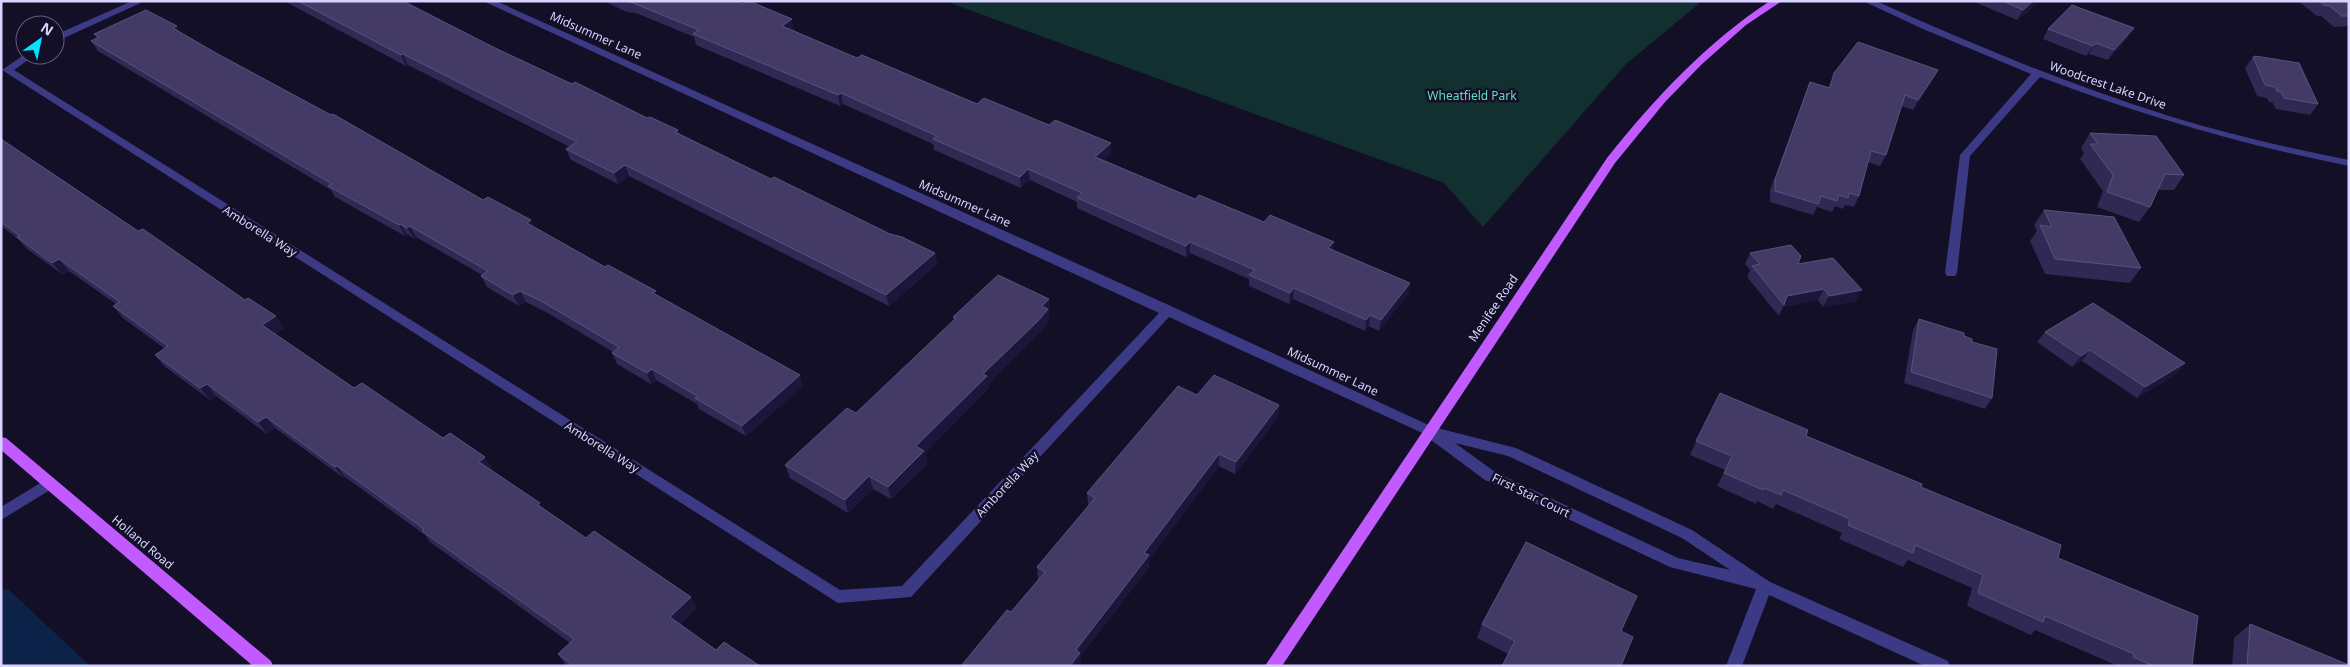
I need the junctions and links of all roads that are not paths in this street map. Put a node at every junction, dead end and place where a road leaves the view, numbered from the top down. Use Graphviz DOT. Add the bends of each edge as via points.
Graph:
graph roads {
  1 [pos="140,1"];
  2 [pos="488,1"];
  3 [pos="1777,1"];
  4 [pos="1868,1"];
  5 [pos="65,35"];
  6 [pos="15,64"];
  7 [pos="2037,74"];
  8 [pos="2349,163"];
  9 [pos="1951,274"];
  10 [pos="1169,310"];
  11 [pos="1430,431"];
  12 [pos="1,442"];
  13 [pos="50,483"];
  14 [pos="1,514"];
  15 [pos="1765,586"];
  16 [pos="265,666"];
  17 [pos="1273,666"];
  18 [pos="1734,666"];
  19 [pos="1942,666"];
  1 -- 5 [label="street"];
  2 -- 10 [label="street, Midsummer Lane"];
  3 -- 11 [label="main road, Menifee Road" via="1740,26 1687,72 1627,138"];
  4 -- 7 [label="street, Woodcrest Lake Drive"];
  6 -- 10 [label="street, Amborella Way" via="6,70 838,597 906,592"];
  7 -- 8 [label="street, Woodcrest Lake Drive" via="2219,134"];
  7 -- 9 [label="street" via="1965,155"];
  10 -- 11 [label="street, Midsummer Lane"];
  11 -- 15 [label="street, First Star Court" via="1511,452 1687,534"];
  11 -- 15 [label="street, First Star Court" via="1490,476 1675,563"];
  11 -- 17 [label="main road, Menifee Road"];
  12 -- 13 [label="main road, Holland Road"];
  13 -- 14 [label="street"];
  13 -- 16 [label="main road, Holland Road"];
  15 -- 18 [label="street"];
  15 -- 19 [label="street, First Star Court"];
}
